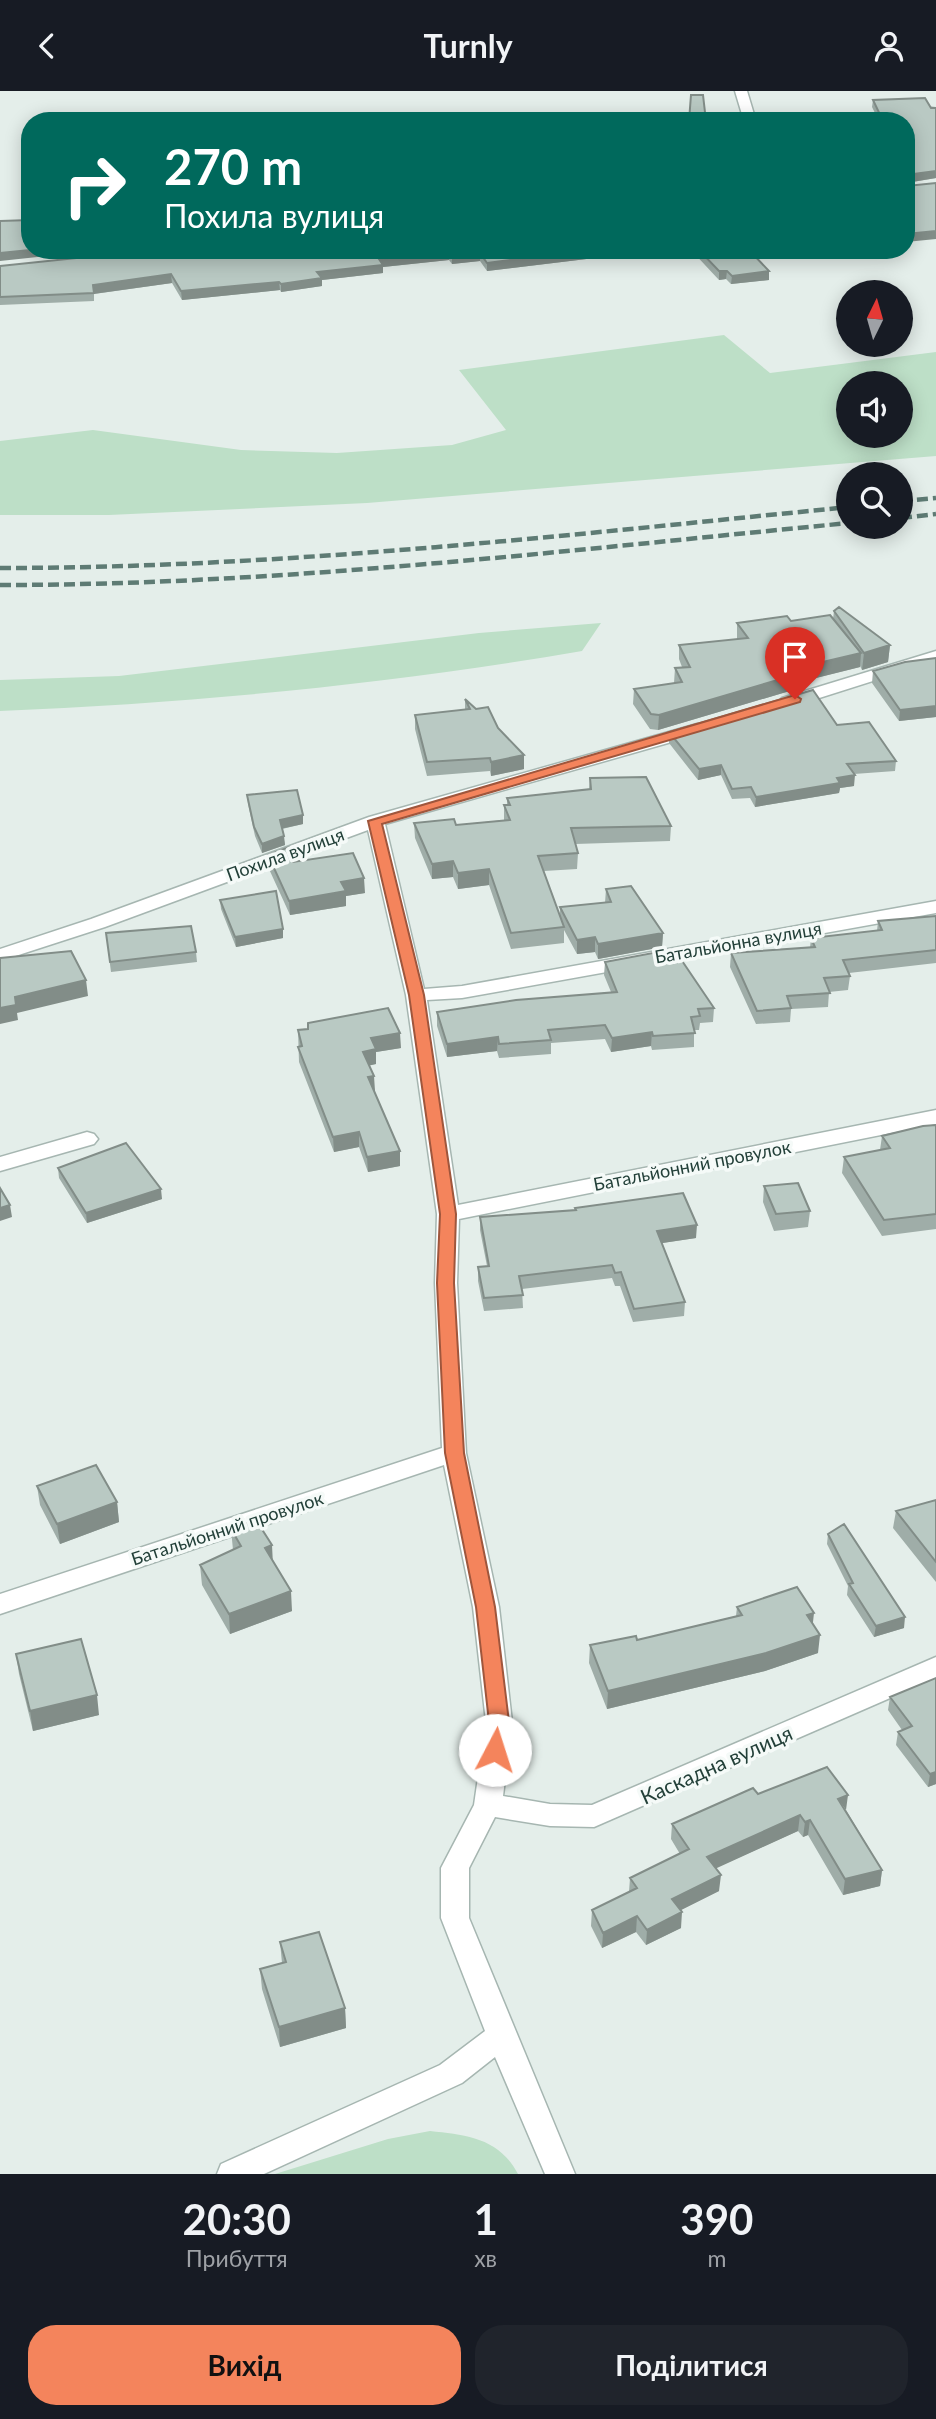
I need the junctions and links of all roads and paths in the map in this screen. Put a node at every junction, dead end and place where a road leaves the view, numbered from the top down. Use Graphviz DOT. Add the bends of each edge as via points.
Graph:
graph roads {
  1 [pos="741,91"];
  2 [pos="747,112"];
  3 [pos="936,656"];
  4 [pos="773,706"];
  5 [pos="720,722"];
  6 [pos="375,821"];
  7 [pos="936,907"];
  8 [pos="0,955"];
  9 [pos="416,995"];
  10 [pos="936,1117"];
  11 [pos="87,1139"];
  12 [pos="0,1164"];
  13 [pos="448,1214"];
  14 [pos="454,1453"];
  15 [pos="0,1604"];
  16 [pos="936,1667"];
  17 [pos="488,1805"];
  18 [pos="501,2036"];
  19 [pos="232,2174"];
  20 [pos="560,2174"];
  1 -- 2 [label="street"];
  3 -- 4 [label="street"];
  5 -- 6 [label="street, Похила вулиця"];
  6 -- 8 [label="street, Похила вулиця"];
  6 -- 9 [label="street"];
  7 -- 9 [label="street, Батальйонна вулиця" via="462,992"];
  9 -- 13 [label="street"];
  10 -- 13 [label="street, Батальйонний провулок"];
  11 -- 12 [label="street"];
  13 -- 14 [label="street" via="446,1283"];
  14 -- 15 [label="street, Батальйонний провулок"];
  14 -- 17 [label="street" via="486,1607 499,1722"];
  16 -- 17 [label="street, Каскадна вулиця" via="594,1816 550,1815"];
  17 -- 18 [label="street" via="455,1868 454,1917"];
  18 -- 19 [label="street" via="450,2074"];
  18 -- 20 [label="street"];
}
